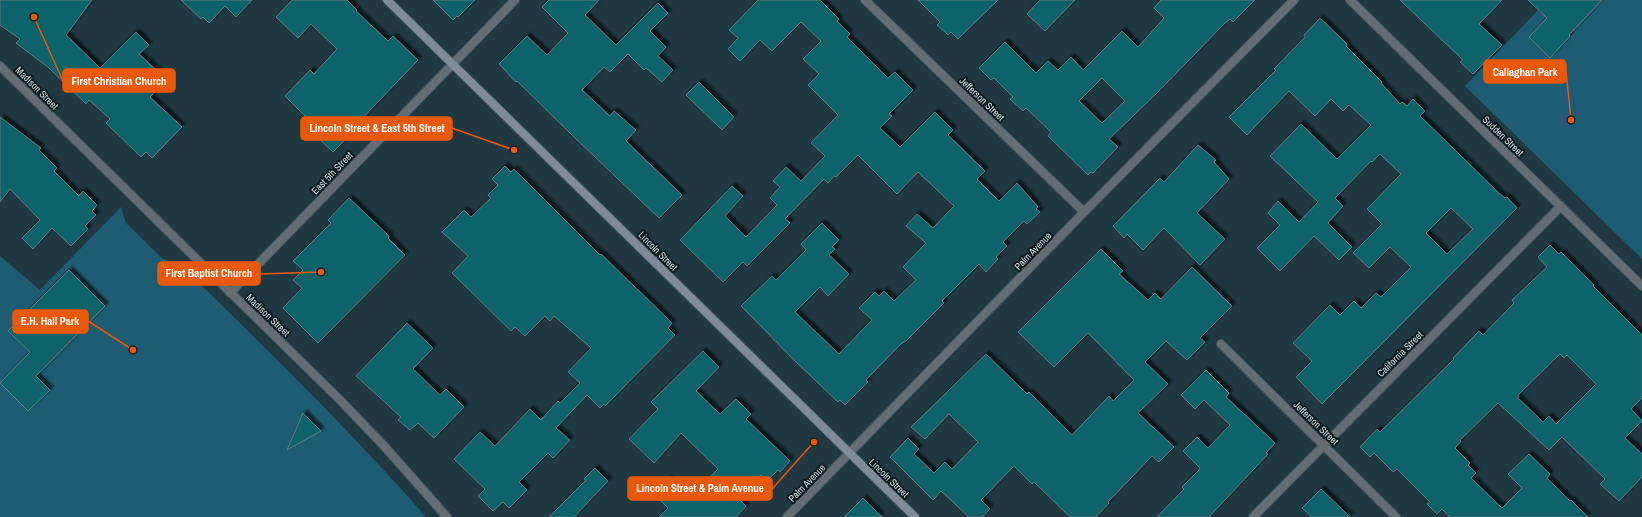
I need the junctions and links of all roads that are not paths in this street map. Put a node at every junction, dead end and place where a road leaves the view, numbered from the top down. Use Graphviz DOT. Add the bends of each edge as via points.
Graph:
graph roads {
  1 [pos="387,0"];
  2 [pos="515,0"];
  3 [pos="866,0"];
  4 [pos="1294,0"];
  5 [pos="1350,0"];
  6 [pos="453,63"];
  7 [pos="0,66"];
  8 [pos="1561,206"];
  9 [pos="1084,212"];
  10 [pos="1642,286"];
  11 [pos="230,293"];
  12 [pos="1221,344"];
  13 [pos="1324,445"];
  14 [pos="849,454"];
  15 [pos="447,517"];
  16 [pos="787,517"];
  17 [pos="915,517"];
  18 [pos="1254,517"];
  19 [pos="1396,517"];
  1 -- 6 [label="street, Lincoln Street"];
  2 -- 6 [label="street, East 5th Street"];
  3 -- 9 [label="street, Jefferson Street"];
  4 -- 9 [label="street, Palm Avenue"];
  5 -- 8 [label="street, Sudden Street"];
  6 -- 11 [label="street, East 5th Street"];
  6 -- 14 [label="street, Lincoln Street"];
  7 -- 11 [label="street, Madison Street"];
  8 -- 10 [label="street, Sudden Street"];
  8 -- 13 [label="street, California Street"];
  9 -- 14 [label="street, Palm Avenue"];
  11 -- 15 [label="street, Madison Street" via="363,423"];
  12 -- 13 [label="street, Jefferson Street"];
  13 -- 18 [label="street, California Street"];
  13 -- 19 [label="street, Jefferson Street"];
  14 -- 16 [label="street, Palm Avenue"];
  14 -- 17 [label="street, Lincoln Street"];
}
